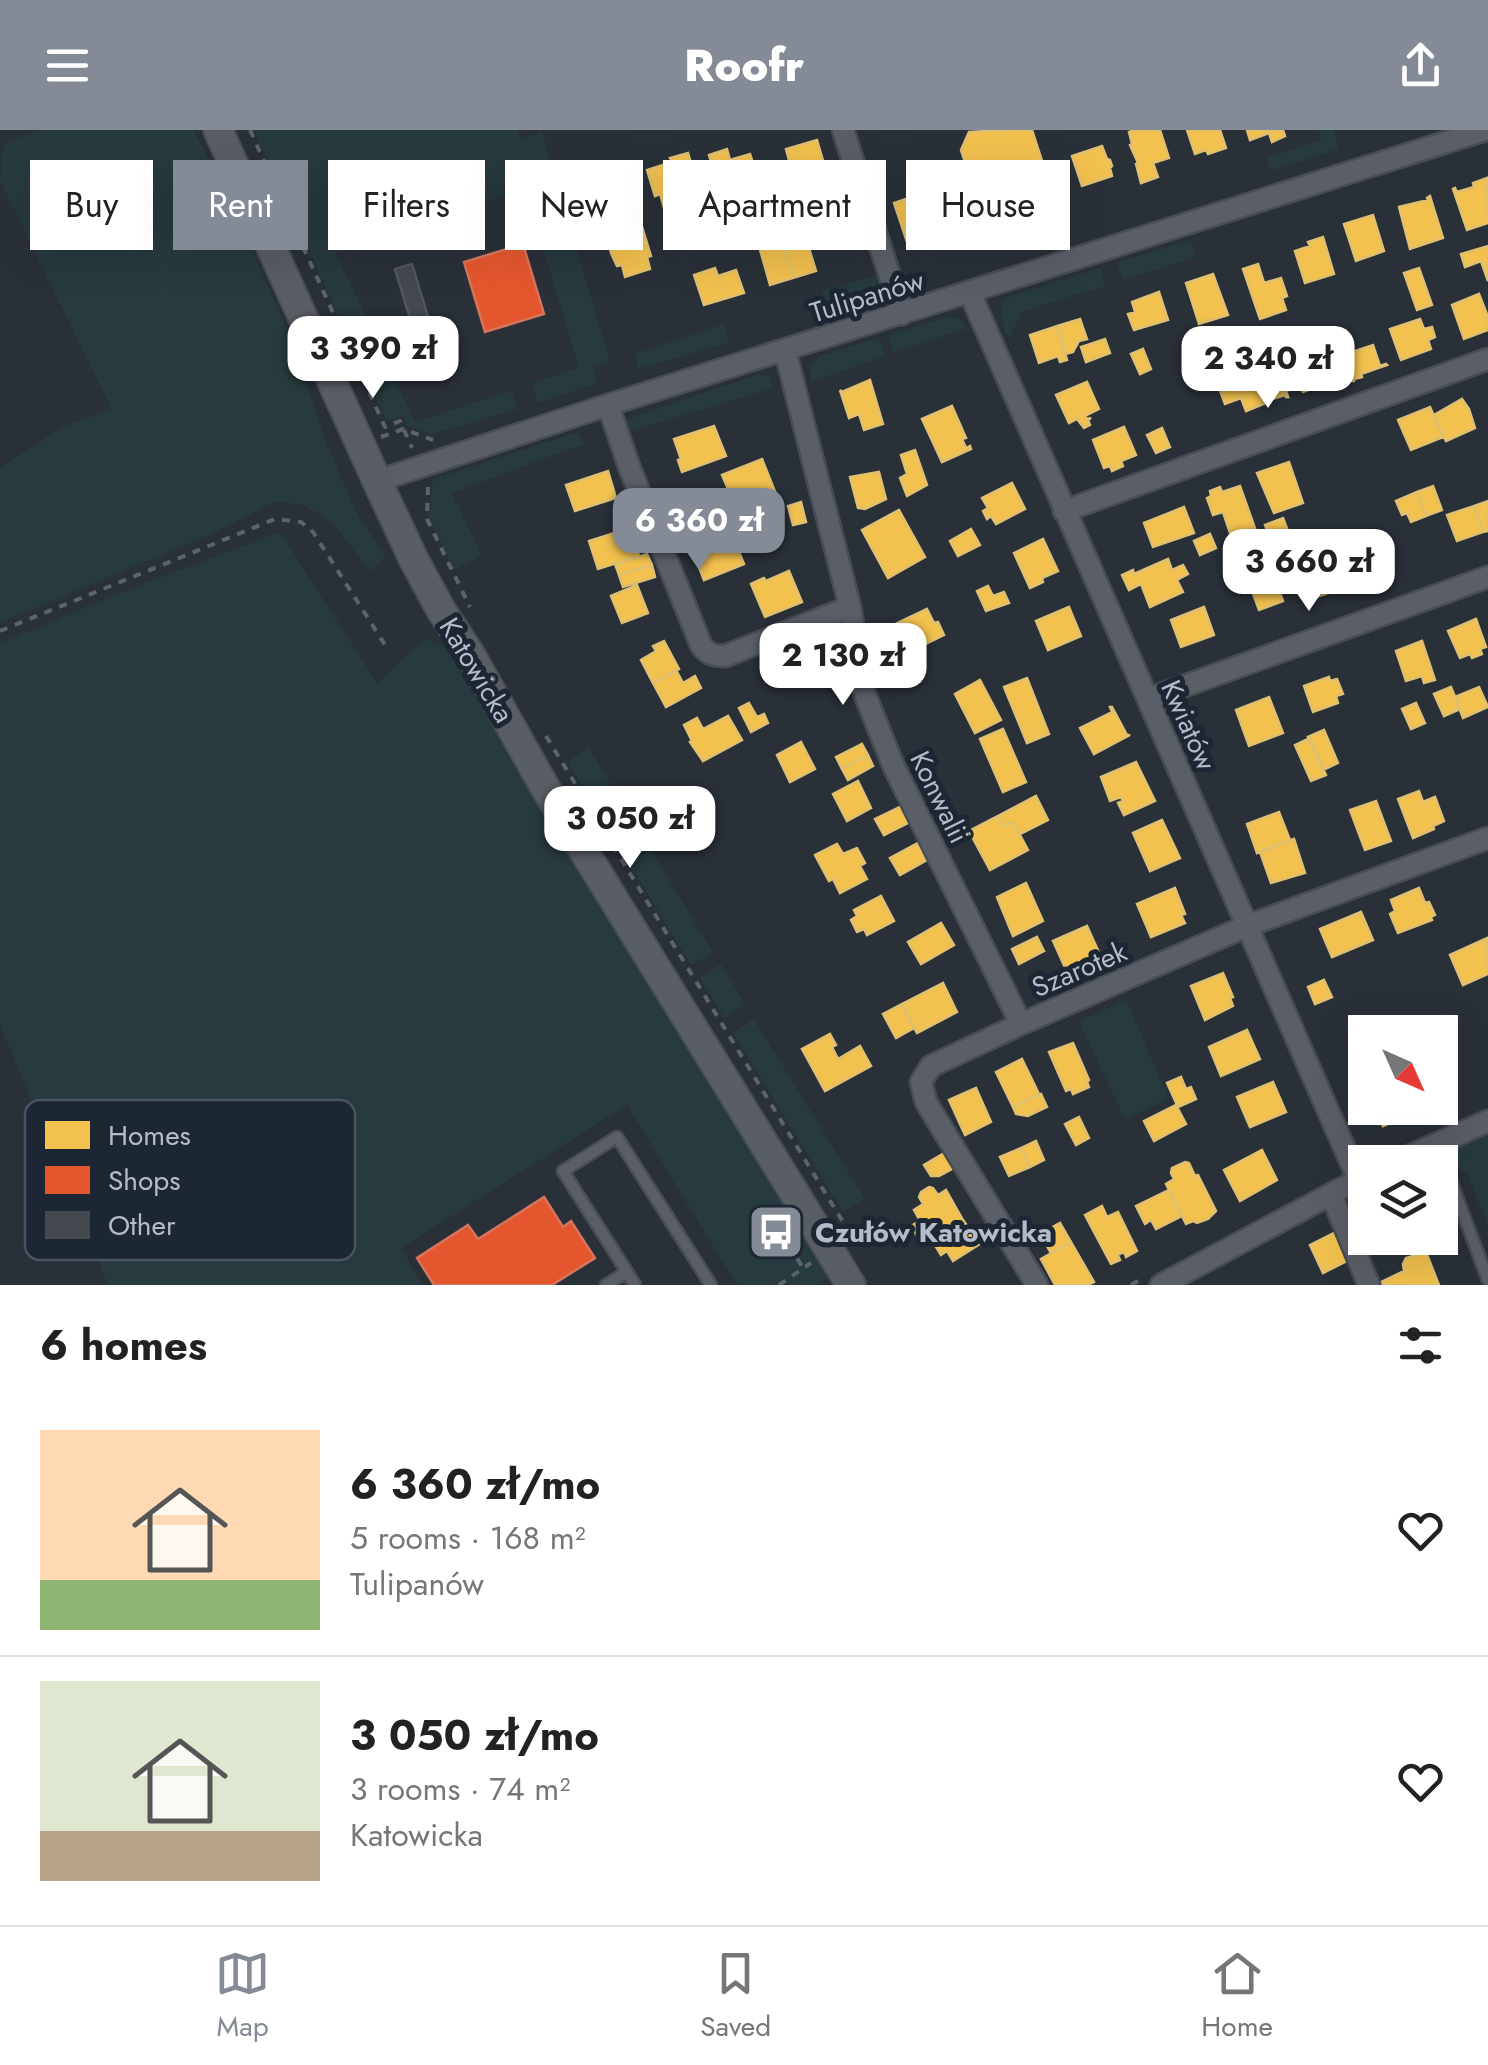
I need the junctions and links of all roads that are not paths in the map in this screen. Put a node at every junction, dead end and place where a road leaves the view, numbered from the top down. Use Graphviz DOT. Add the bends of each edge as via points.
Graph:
graph roads {
  1 [pos="218,130"];
  2 [pos="843,130"];
  3 [pos="1485,130"];
  4 [pos="970,293"];
  5 [pos="902,314"];
  6 [pos="786,350"];
  7 [pos="1488,360"];
  8 [pos="608,405"];
  9 [pos="377,482"];
  10 [pos="1064,510"];
  11 [pos="1488,577"];
  12 [pos="850,607"];
  13 [pos="1148,699"];
  14 [pos="1488,838"];
  15 [pos="1247,926"];
  16 [pos="1021,1024"];
  17 [pos="1488,1121"];
  18 [pos="1437,1144"];
  19 [pos="1348,1147"];
  20 [pos="1348,1185"];
  21 [pos="1332,1194"];
  22 [pos="627,1272"];
  23 [pos="1488,1280"];
  24 [pos="1154,1281"];
  25 [pos="847,1283"];
  26 [pos="606,1285"];
  27 [pos="636,1285"];
  28 [pos="711,1285"];
  29 [pos="1037,1285"];
  30 [pos="1369,1285"];
  1 -- 9 [label="main road, Katowicka"];
  2 -- 5 [label="street"];
  3 -- 4 [label="street, Tulipanów"];
  4 -- 5 [label="street, Tulipanów"];
  4 -- 10 [label="street, Kwiatów"];
  5 -- 6 [label="street, Tulipanów"];
  6 -- 8 [label="street, Tulipanów"];
  6 -- 12 [label="street, Konwalii"];
  7 -- 10 [label="street"];
  8 -- 9 [label="street, Tulipanów"];
  8 -- 12 [label="street" via="707,653 725,656"];
  9 -- 25 [label="main road, Katowicka" via="414,560 548,791"];
  10 -- 13 [label="street, Kwiatów"];
  11 -- 13 [label="street"];
  12 -- 16 [label="street, Konwalii" via="864,696"];
  13 -- 15 [label="street, Kwiatów"];
  14 -- 15 [label="street, Szarotek"];
  15 -- 16 [label="street, Szarotek"];
  15 -- 19 [label="street, Kwiatów"];
  16 -- 29 [label="street, Szarotek" via="932,1066 922,1086"];
  17 -- 18 [label="street"];
  18 -- 23 [label="lane"];
  20 -- 21 [label="street"];
  21 -- 24 [label="street"];
  21 -- 30 [label="street"];
  22 -- 26 [label="lane"];
  22 -- 27 [label="lane"];
  22 -- 28 [label="lane" via="563,1172 617,1137"];
}
